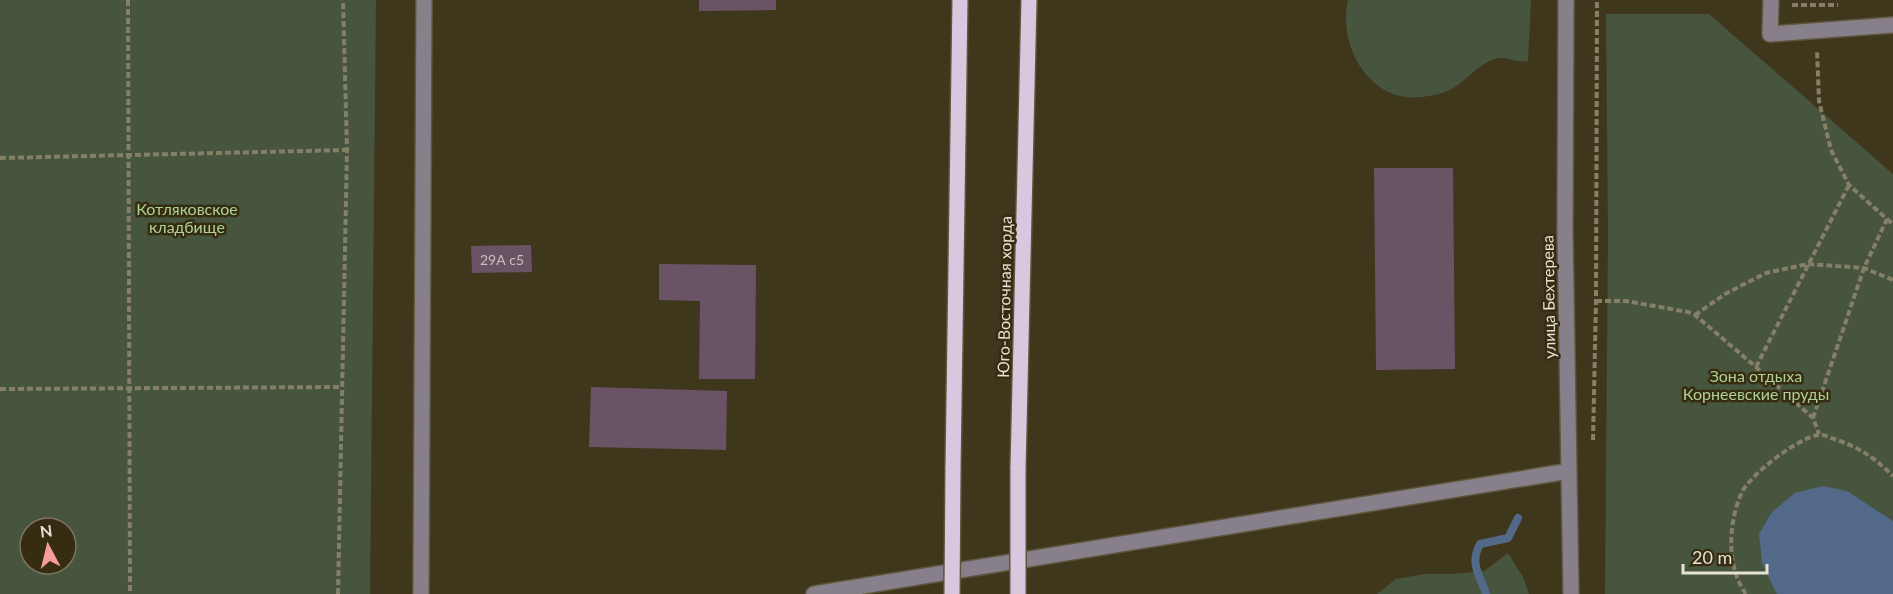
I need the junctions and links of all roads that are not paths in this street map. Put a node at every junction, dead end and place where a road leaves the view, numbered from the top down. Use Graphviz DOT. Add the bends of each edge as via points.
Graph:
graph roads {
  1 [pos="424,0"];
  2 [pos="960,0"];
  3 [pos="1029,0"];
  4 [pos="1566,0"];
  5 [pos="1771,0"];
  6 [pos="1893,25"];
  7 [pos="1569,471"];
  8 [pos="421,594"];
  9 [pos="814,594"];
  10 [pos="952,594"];
  11 [pos="1018,594"];
  12 [pos="1571,594"];
  1 -- 8 [label="street"];
  2 -- 10 [label="main road, bridge"];
  3 -- 11 [label="main road, Юго-Восточная хорда, bridge"];
  4 -- 7 [label="street, улица Бехтерева"];
  5 -- 6 [label="street" via="1770,34"];
  7 -- 9 [label="street"];
  7 -- 12 [label="street, улица Бехтерева"];
}
